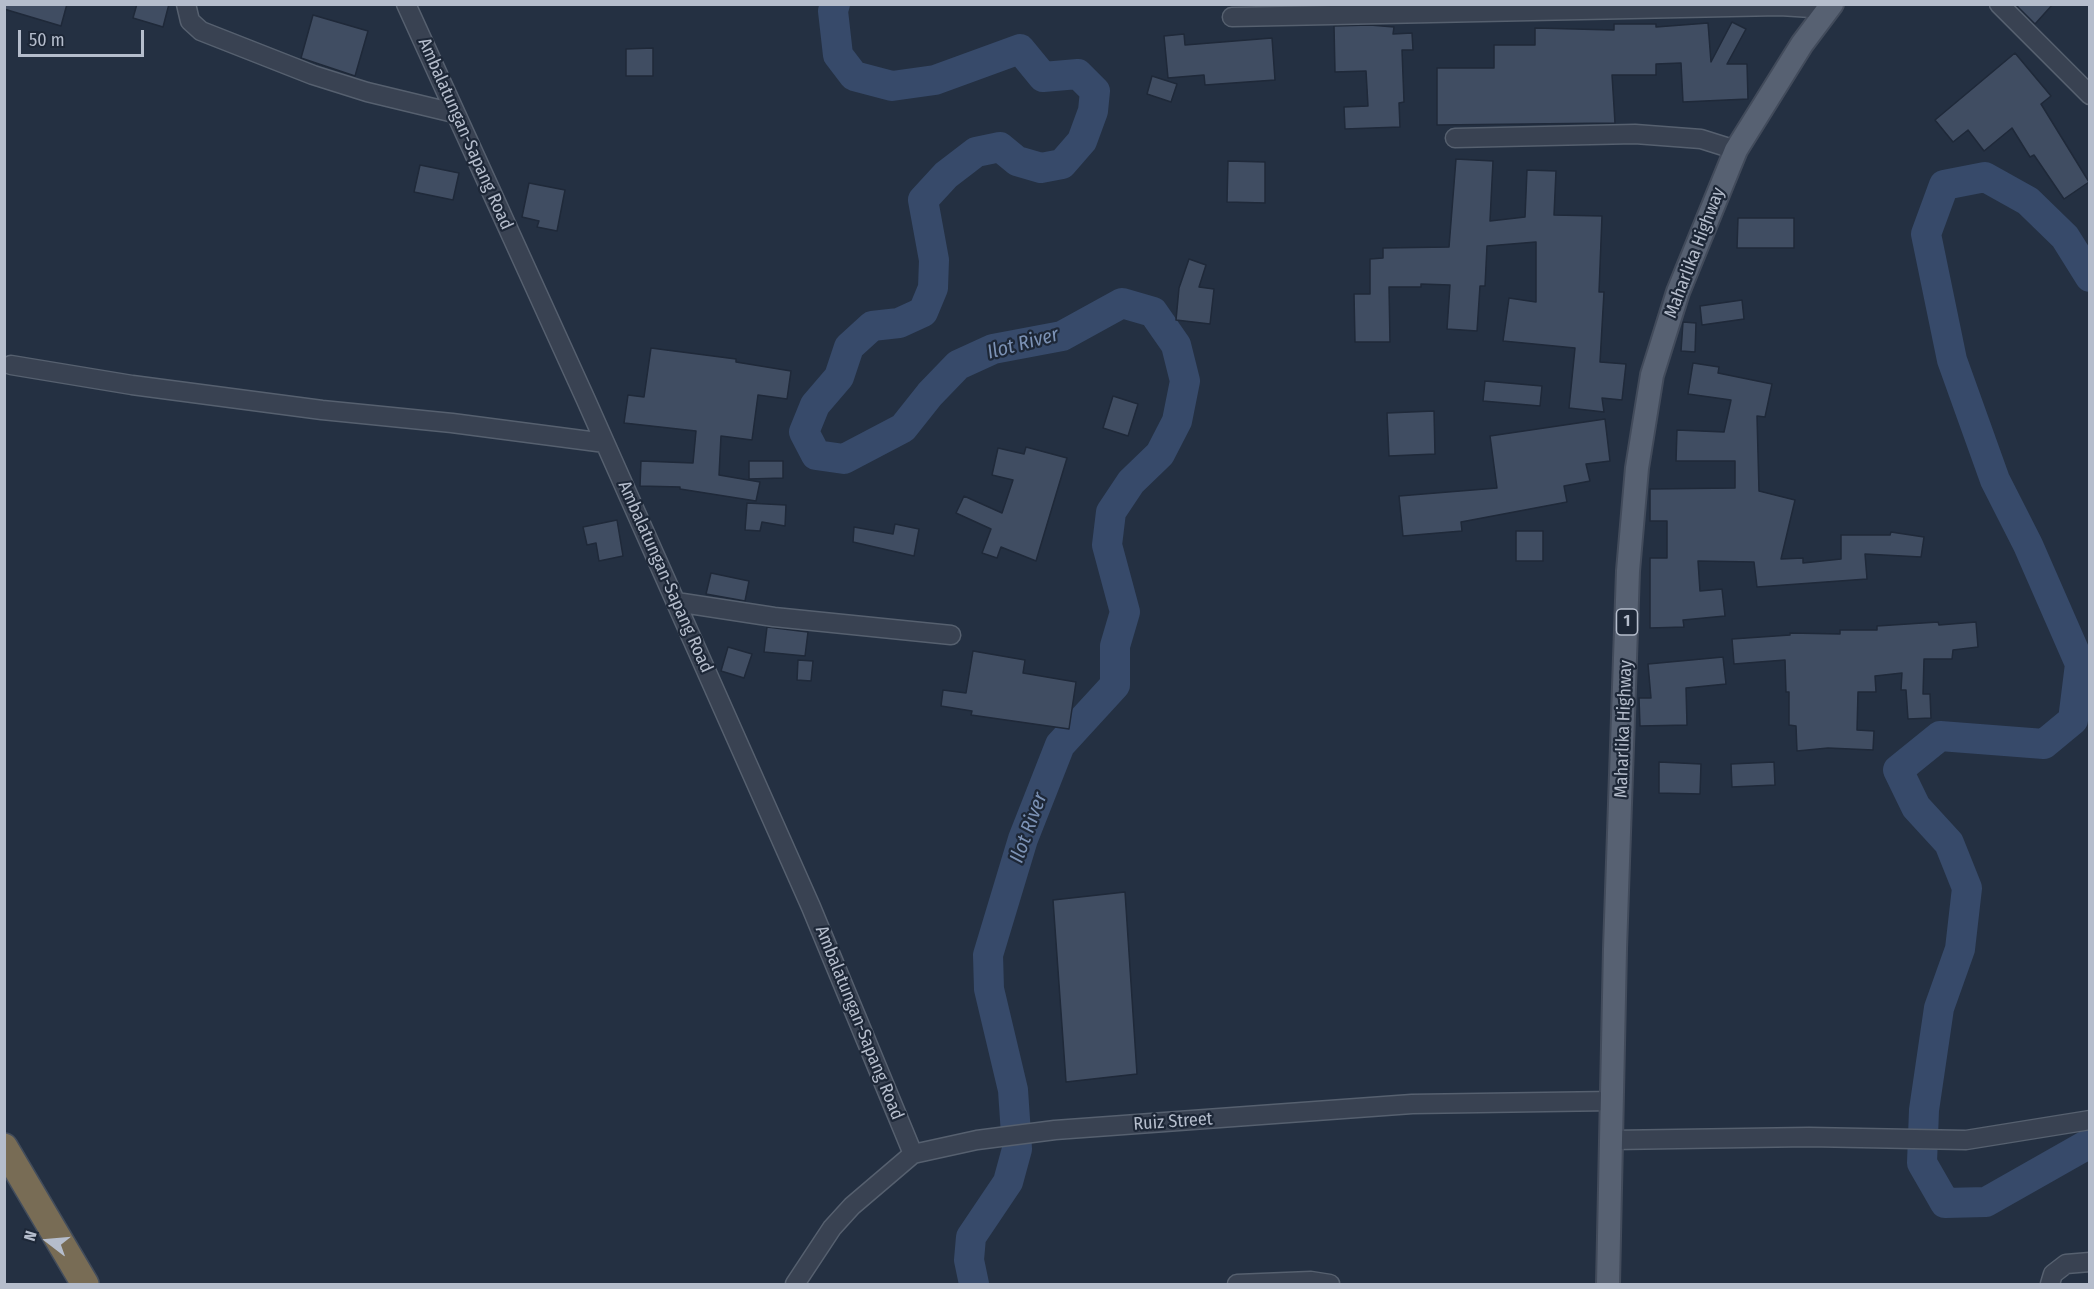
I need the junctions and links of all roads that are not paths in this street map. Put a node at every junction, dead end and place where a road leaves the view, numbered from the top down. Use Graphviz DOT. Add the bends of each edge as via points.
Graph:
graph roads {
  1 [pos="186,4"];
  2 [pos="406,4"];
  3 [pos="1999,4"];
  4 [pos="1830,7"];
  5 [pos="1232,17"];
  6 [pos="2090,95"];
  7 [pos="454,113"];
  8 [pos="1455,138"];
  9 [pos="1736,150"];
  10 [pos="11,365"];
  11 [pos="605,444"];
  12 [pos="676,602"];
  13 [pos="951,636"];
  14 [pos="1612,1101"];
  15 [pos="2090,1120"];
  16 [pos="1612,1140"];
  17 [pos="4,1147"];
  18 [pos="913,1154"];
  19 [pos="2090,1262"];
  20 [pos="85,1284"];
  21 [pos="795,1284"];
  22 [pos="1237,1284"];
  23 [pos="1330,1284"];
  24 [pos="1608,1284"];
  25 [pos="2050,1284"];
  1 -- 7 [label="street" via="190,21 201,31 313,75"];
  2 -- 7 [label="street, Ambalatungan-Sapang Road"];
  3 -- 6 [label="street"];
  4 -- 5 [label="street"];
  4 -- 9 [label="main road, Maharlika Highway / 1" via="1779,79"];
  7 -- 11 [label="street, Ambalatungan-Sapang Road"];
  8 -- 9 [label="street" via="1635,134 1701,139"];
  9 -- 14 [label="main road, Maharlika Highway / 1" via="1661,344 1637,468 1628,571"];
  10 -- 11 [label="street" via="132,385"];
  11 -- 12 [label="street, Ambalatungan-Sapang Road"];
  12 -- 13 [label="street"];
  12 -- 18 [label="street, Ambalatungan-Sapang Road" via="811,907"];
  14 -- 16 [label="main road, Maharlika Highway / 1"];
  14 -- 18 [label="street, Ruiz Street" via="1412,1104 1055,1130 976,1140"];
  15 -- 16 [label="street" via="1966,1140"];
  16 -- 24 [label="main road, Maharlika Highway / 1"];
  17 -- 20 [label="highway"];
  18 -- 21 [label="street, Ruiz Street" via="832,1228"];
  19 -- 25 [label="street" via="2066,1264 2053,1274"];
  22 -- 23 [label="street"];
}
